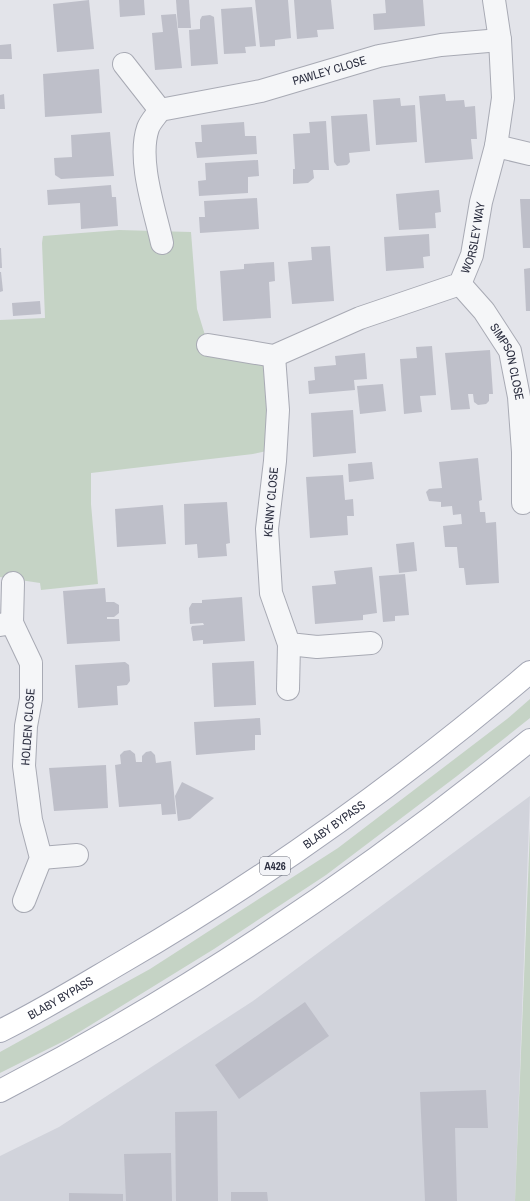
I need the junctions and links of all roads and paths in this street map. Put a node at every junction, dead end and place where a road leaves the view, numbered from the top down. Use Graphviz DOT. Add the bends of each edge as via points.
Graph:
graph roads {
  1 [pos="494,0"];
  2 [pos="500,40"];
  3 [pos="124,64"];
  4 [pos="160,110"];
  5 [pos="496,146"];
  6 [pos="530,154"];
  7 [pos="162,243"];
  8 [pos="460,284"];
  9 [pos="208,345"];
  10 [pos="274,356"];
  11 [pos="526,452"];
  12 [pos="523,503"];
  13 [pos="13,583"];
  14 [pos="6,624"];
  15 [pos="371,643"];
  16 [pos="289,644"];
  17 [pos="530,672"];
  18 [pos="288,689"];
  19 [pos="530,740"];
  20 [pos="78,855"];
  21 [pos="40,858"];
  22 [pos="24,900"];
  23 [pos="0,1031"];
  24 [pos="0,1091"];
  1 -- 2 [label="street, WORSLEY WAY"];
  2 -- 4 [label="street, PAWLEY CLOSE" via="441,45 379,56 261,91"];
  2 -- 5 [label="street, WORSLEY WAY" via="503,98"];
  3 -- 4 [label="street"];
  4 -- 7 [label="street" via="148,128 144,156"];
  5 -- 6 [label="street"];
  5 -- 8 [label="street, WORSLEY WAY" via="481,202 472,255"];
  8 -- 10 [label="street, WORSLEY WAY" via="360,318"];
  8 -- 11 [label="street, SIMPSON CLOSE" via="484,311 510,351"];
  9 -- 10 [label="street"];
  10 -- 16 [label="street, KENNY CLOSE" via="278,410 267,529 271,592"];
  11 -- 12 [label="street, SIMPSON CLOSE"];
  13 -- 14 [label="street, HOLDEN CLOSE"];
  14 -- 21 [label="street, HOLDEN CLOSE" via="32,663 24,766 31,820"];
  15 -- 16 [label="street" via="317,647"];
  16 -- 18 [label="street, KENNY CLOSE"];
  17 -- 23 [label="main road, BLABY BYPASS / A426" via="323,834 176,931"];
  19 -- 24 [label="main road" via="444,808 314,904 232,958 46,1067"];
  20 -- 21 [label="street"];
  21 -- 22 [label="street"];
}
